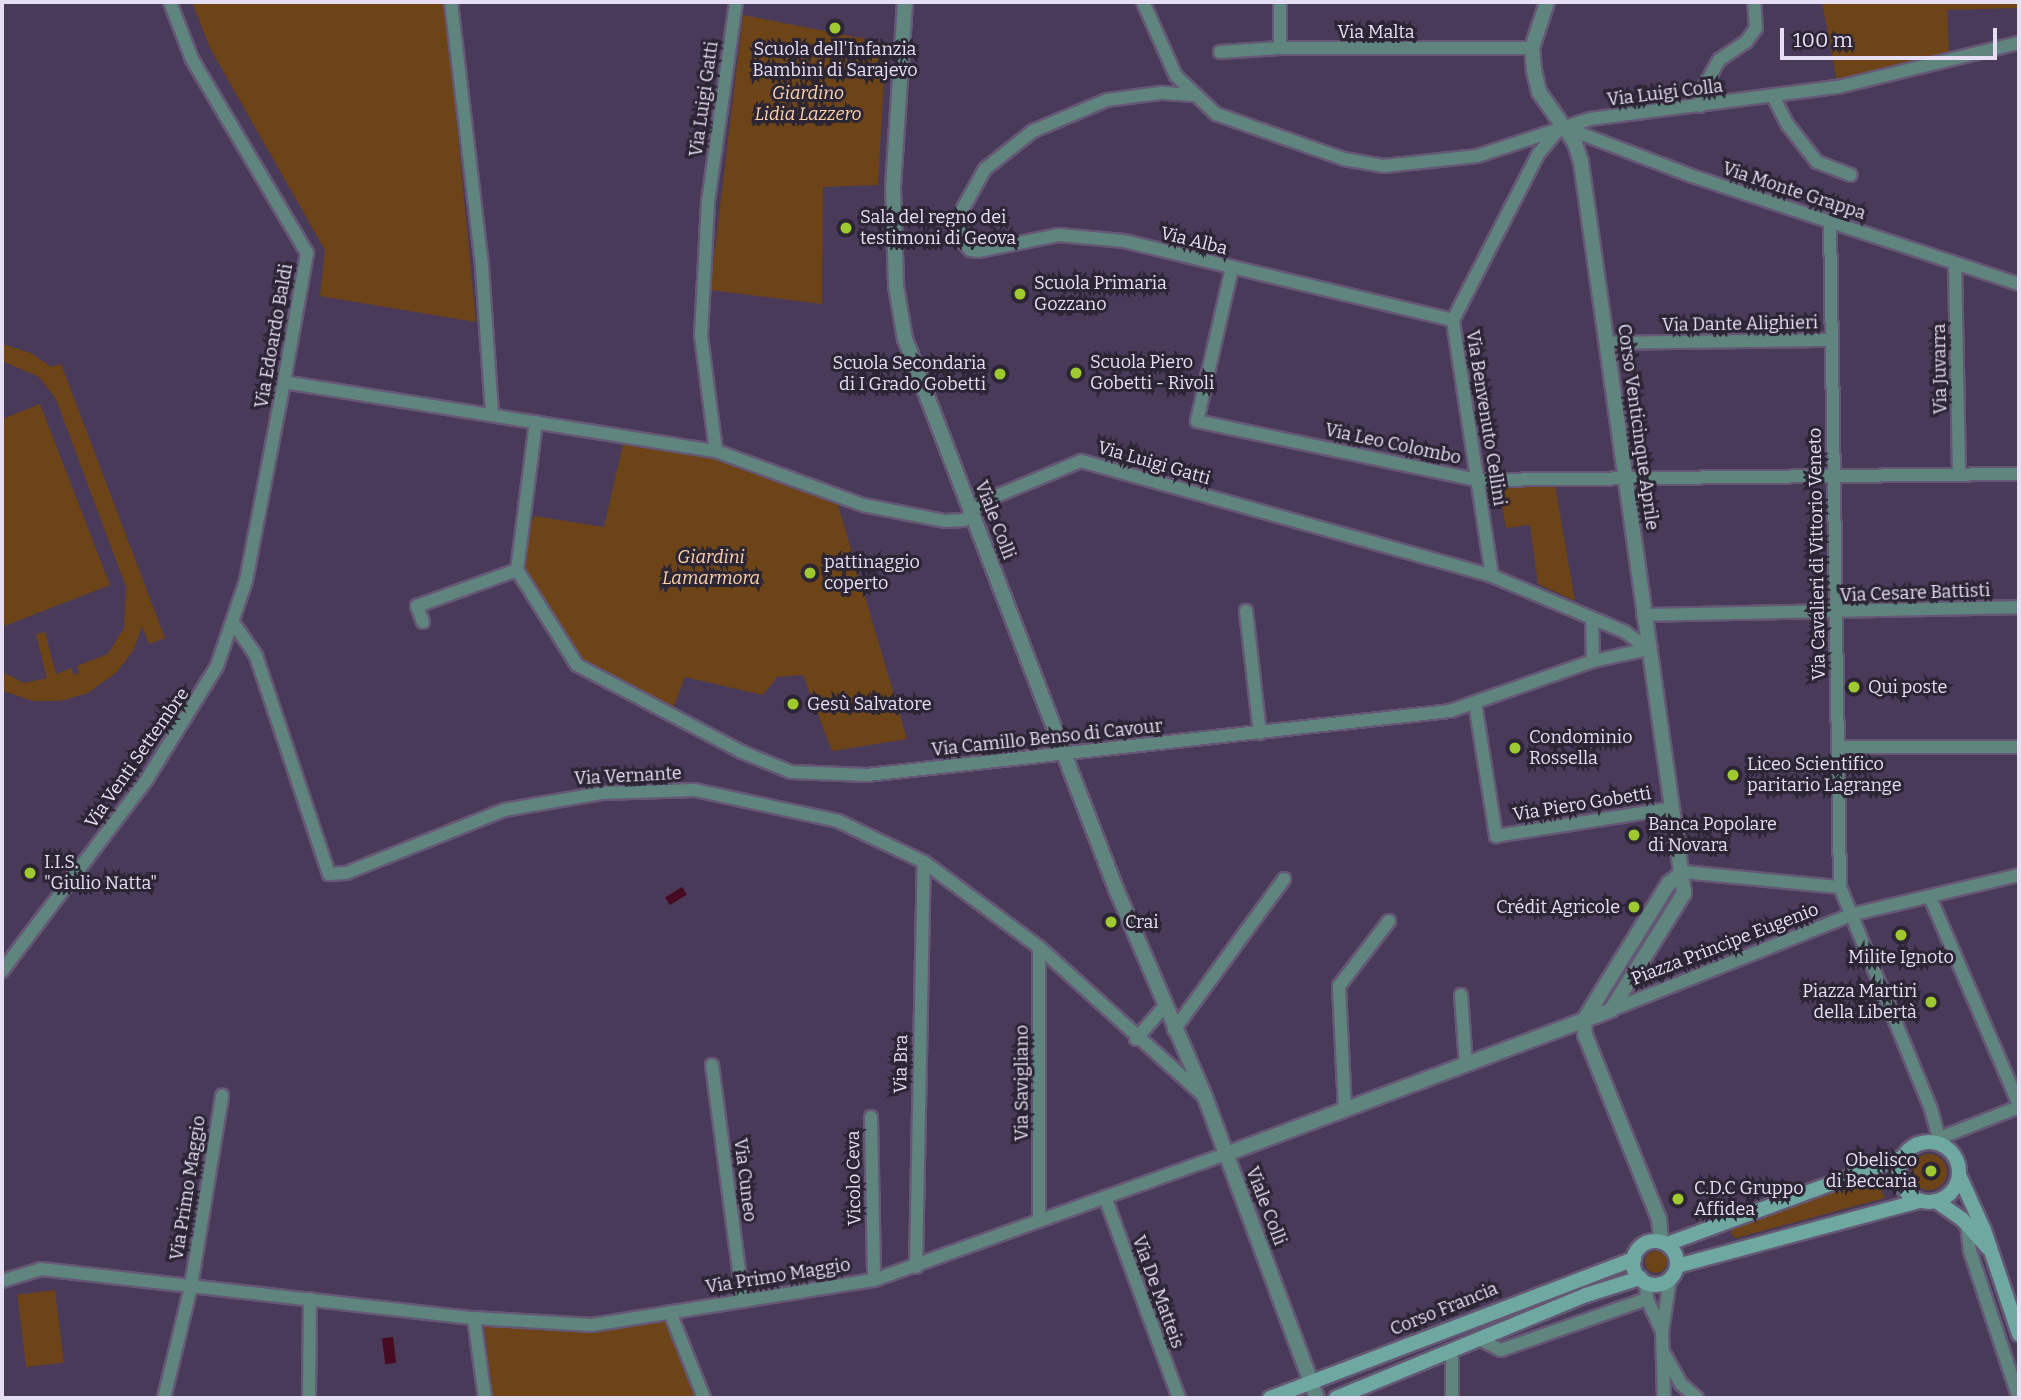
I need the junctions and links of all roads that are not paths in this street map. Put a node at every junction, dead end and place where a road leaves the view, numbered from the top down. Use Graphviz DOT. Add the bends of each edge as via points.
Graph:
graph roads {
  1 [pos="170,2"];
  2 [pos="451,2"];
  3 [pos="736,2"];
  4 [pos="905,2"];
  5 [pos="1143,2"];
  6 [pos="1280,2"];
  7 [pos="1547,2"];
  8 [pos="1754,2"];
  9 [pos="2019,43"];
  10 [pos="1280,48"];
  11 [pos="1532,48"];
  12 [pos="1220,52"];
  13 [pos="1192,95"];
  14 [pos="1774,98"];
  15 [pos="1700,106"];
  16 [pos="1561,126"];
  17 [pos="1851,175"];
  18 [pos="1830,221"];
  19 [pos="1955,263"];
  20 [pos="1232,268"];
  21 [pos="2019,284"];
  22 [pos="1453,320"];
  23 [pos="1831,340"];
  24 [pos="1607,343"];
  25 [pos="284,382"];
  26 [pos="492,414"];
  27 [pos="536,422"];
  28 [pos="716,451"];
  29 [pos="2019,474"];
  30 [pos="1959,475"];
  31 [pos="1833,476"];
  32 [pos="1478,480"];
  33 [pos="1626,480"];
  34 [pos="973,516"];
  35 [pos="517,570"];
  36 [pos="1492,576"];
  37 [pos="2019,607"];
  38 [pos="1245,611"];
  39 [pos="1836,613"];
  40 [pos="1643,615"];
  41 [pos="1588,616"];
  42 [pos="423,622"];
  43 [pos="234,624"];
  44 [pos="1648,649"];
  45 [pos="1593,661"];
  46 [pos="1475,703"];
  47 [pos="1260,733"];
  48 [pos="1838,747"];
  49 [pos="2019,747"];
  50 [pos="1064,753"];
  51 [pos="1673,808"];
  52 [pos="924,862"];
  53 [pos="1682,872"];
  54 [pos="2019,875"];
  55 [pos="1284,879"];
  56 [pos="1840,887"];
  57 [pos="1930,897"];
  58 [pos="1854,914"];
  59 [pos="1389,921"];
  60 [pos="1039,947"];
  61 [pos="2,971"];
  62 [pos="1461,995"];
  63 [pos="1163,1008"];
  64 [pos="1611,1010"];
  65 [pos="1584,1020"];
  66 [pos="1174,1030"];
  67 [pos="1136,1039"];
  68 [pos="712,1065"];
  69 [pos="1466,1065"];
  70 [pos="222,1096"];
  71 [pos="1205,1097"];
  72 [pos="2019,1106"];
  73 [pos="1345,1111"];
  74 [pos="870,1117"];
  75 [pos="1941,1140"];
  76 [pos="1226,1154"];
  77 [pos="1903,1157"];
  78 [pos="1959,1175"];
  79 [pos="1105,1197"];
  80 [pos="1920,1201"];
  81 [pos="1936,1201"];
  82 [pos="1039,1220"];
  83 [pos="1967,1224"];
  84 [pos="1664,1243"];
  85 [pos="1992,1253"];
  86 [pos="1634,1259"];
  87 [pos="916,1267"];
  88 [pos="1674,1273"];
  89 [pos="2,1280"];
  90 [pos="874,1280"];
  91 [pos="1643,1280"];
  92 [pos="191,1286"];
  93 [pos="310,1299"];
  94 [pos="1647,1300"];
  95 [pos="743,1301"];
  96 [pos="670,1312"];
  97 [pos="474,1318"];
  98 [pos="1662,1332"];
  99 [pos="2019,1334"];
  100 [pos="1481,1340"];
  101 [pos="1452,1352"];
  102 [pos="1664,1354"];
  103 [pos="1312,1382"];
  104 [pos="164,1398"];
  105 [pos="309,1398"];
  106 [pos="485,1398"];
  107 [pos="705,1398"];
  108 [pos="1179,1398"];
  109 [pos="1270,1398"];
  110 [pos="1317,1398"];
  111 [pos="1336,1398"];
  112 [pos="1452,1398"];
  113 [pos="1664,1398"];
  114 [pos="1697,1398"];
  115 [pos="2019,1398"];
  1 -- 25 [label="street, Via Edoardo Baldi" via="192,59 307,253"];
  2 -- 26 [label="street" via="482,267"];
  3 -- 28 [label="street, Via Luigi Gatti" via="708,202 701,336"];
  4 -- 34 [label="street, Viale Colli" via="893,188 895,286 905,339"];
  5 -- 13 [label="street, Via Luigi Colla" via="1176,76"];
  6 -- 10 [label="street"];
  7 -- 11 [label="street, Corso Venticinque Aprile"];
  8 -- 15 [label="street" via="1756,29 1746,42 1719,60 1704,87"];
  9 -- 14 [label="street, Via Luigi Colla"];
  10 -- 11 [label="street, Via Malta"];
  10 -- 12 [label="street, Via Malta"];
  11 -- 16 [label="street, Corso Venticinque Aprile" via="1539,92"];
  13 -- 16 [label="street, Via Luigi Colla" via="1216,114 1261,132 1344,159 1384,166 1477,156 1530,141"];
  13 -- 20 [label="street, Via Alba" via="1160,93 1107,100 1033,131 992,162 962,210 958,236 970,250 1059,235 1124,241"];
  14 -- 15 [label="street, Via Luigi Colla"];
  14 -- 17 [label="street" via="1817,162"];
  15 -- 16 [label="street, Via Luigi Colla"];
  16 -- 18 [label="street, Via Monte Grappa" via="1692,176"];
  16 -- 22 [label="street, Via Benvenuto Cellini" via="1539,153"];
  16 -- 24 [label="street, Corso Venticinque Aprile" via="1575,143 1581,162"];
  18 -- 19 [label="street, Via Monte Grappa"];
  18 -- 23 [label="street, Via Cavalieri di Vittorio Veneto"];
  19 -- 21 [label="street, Via Monte Grappa"];
  19 -- 30 [label="street, Via Juvarra"];
  20 -- 22 [label="street, Via Alba"];
  20 -- 32 [label="street, Via Leo Colombo" via="1197,421"];
  22 -- 32 [label="street, Via Benvenuto Cellini"];
  23 -- 24 [label="street, Via Dante Alighieri"];
  23 -- 31 [label="street, Via Cavalieri di Vittorio Veneto"];
  24 -- 33 [label="street, Corso Venticinque Aprile"];
  25 -- 26 [label="street"];
  25 -- 43 [label="street, Via Edoardo Baldi"];
  26 -- 27 [label="street"];
  27 -- 28 [label="street"];
  27 -- 35 [label="street"];
  28 -- 34 [label="street" via="863,505 945,521"];
  29 -- 30 [label="street, Via Leo Colombo"];
  30 -- 31 [label="street, Via Leo Colombo"];
  31 -- 33 [label="street, Via Leo Colombo"];
  31 -- 39 [label="street, Via Cavalieri di Vittorio Veneto"];
  32 -- 33 [label="street, Via Leo Colombo"];
  32 -- 36 [label="street, Via Benvenuto Cellini"];
  33 -- 40 [label="street, Corso Venticinque Aprile"];
  34 -- 36 [label="street, Via Luigi Gatti" via="984,501 1081,461"];
  34 -- 50 [label="street, Viale Colli"];
  35 -- 42 [label="street" via="417,606"];
  35 -- 50 [label="street, Via Camillo Benso di Cavour" via="577,665 742,752 791,772 827,776"];
  36 -- 41 [label="street, Via Luigi Gatti"];
  37 -- 39 [label="street, Via Cesare Battisti"];
  38 -- 47 [label="street"];
  39 -- 40 [label="street, Via Cesare Battisti"];
  39 -- 48 [label="street, Via Cavalieri di Vittorio Veneto"];
  40 -- 44 [label="street, Corso Venticinque Aprile"];
  41 -- 44 [label="street, Via Luigi Gatti" via="1625,632"];
  41 -- 45 [label="street"];
  43 -- 52 [label="street, Via Vernante" via="256,656 324,868 336,876 504,810 646,790 737,796 838,821"];
  43 -- 61 [label="street, Via Venti Settembre" via="190,716"];
  44 -- 45 [label="street, Via Camillo Benso di Cavour"];
  44 -- 51 [label="street, Corso Venticinque Aprile"];
  45 -- 46 [label="street, Via Camillo Benso di Cavour"];
  46 -- 47 [label="street, Via Camillo Benso di Cavour" via="1450,711"];
  46 -- 51 [label="street, Via Piero Gobetti" via="1496,835"];
  47 -- 50 [label="street, Via Camillo Benso di Cavour"];
  48 -- 49 [label="street"];
  48 -- 56 [label="street, Via Cavalieri di Vittorio Veneto"];
  50 -- 63 [label="street, Viale Colli"];
  51 -- 53 [label="street, Corso Venticinque Aprile"];
  52 -- 60 [label="street, Via Vernante"];
  52 -- 87 [label="street, Via Bra"];
  53 -- 56 [label="street, Piazza Principe Eugenio"];
  53 -- 64 [label="street, Piazza Principe Eugenio" via="1684,893"];
  53 -- 65 [label="street, Piazza Principe Eugenio" via="1669,883"];
  54 -- 57 [label="street"];
  55 -- 66 [label="street"];
  56 -- 58 [label="street"];
  57 -- 58 [label="street"];
  57 -- 72 [label="street"];
  58 -- 64 [label="street, Piazza Principe Eugenio"];
  58 -- 75 [label="street"];
  59 -- 73 [label="street" via="1339,986"];
  60 -- 67 [label="street, Via Vernante"];
  60 -- 82 [label="street, Via Savigliano"];
  62 -- 69 [label="street"];
  63 -- 66 [label="street, Viale Colli"];
  63 -- 67 [label="street"];
  64 -- 65 [label="street, Piazza Principe Eugenio"];
  65 -- 69 [label="street, Via Primo Maggio"];
  65 -- 84 [label="street" via="1585,1035 1659,1219"];
  66 -- 71 [label="street, Viale Colli"];
  67 -- 71 [label="street, Via Vernante"];
  68 -- 95 [label="street, Via Cuneo"];
  69 -- 73 [label="street, Via Primo Maggio"];
  70 -- 92 [label="street, Via Primo Maggio"];
  71 -- 76 [label="street, Viale Colli"];
  72 -- 75 [label="street"];
  73 -- 76 [label="street, Via Primo Maggio"];
  74 -- 90 [label="street, Vicolo Ceva"];
  75 -- 77 [label="main road" via="1920,1143"];
  75 -- 78 [label="main road" via="1955,1156"];
  76 -- 79 [label="street, Via Primo Maggio"];
  76 -- 103 [label="street, Viale Colli"];
  77 -- 80 [label="main road" via="1901,1182"];
  77 -- 84 [label="main road"];
  78 -- 81 [label="main road" via="1954,1190"];
  78 -- 85 [label="main road"];
  79 -- 82 [label="street, Via Primo Maggio"];
  79 -- 108 [label="street, Via De Matteis"];
  80 -- 81 [label="main road"];
  80 -- 88 [label="main road"];
  81 -- 83 [label="main road"];
  82 -- 87 [label="street, Via Primo Maggio"];
  83 -- 85 [label="main road"];
  83 -- 115 [label="street" via="1970,1251"];
  84 -- 86 [label="main road" via="1644,1244"];
  84 -- 88 [label="main road" via="1676,1254"];
  85 -- 99 [label="main road"];
  86 -- 91 [label="main road"];
  86 -- 103 [label="main road, Corso Francia"];
  87 -- 90 [label="street, Via Primo Maggio"];
  88 -- 91 [label="main road" via="1658,1284"];
  88 -- 98 [label="street"];
  89 -- 92 [label="street, Via Primo Maggio" via="41,1269"];
  90 -- 95 [label="street, Via Primo Maggio"];
  91 -- 94 [label="street"];
  91 -- 100 [label="main road" via="1586,1295"];
  92 -- 93 [label="street, Via Primo Maggio"];
  92 -- 104 [label="street"];
  93 -- 97 [label="street, Via Primo Maggio"];
  93 -- 105 [label="street"];
  94 -- 98 [label="street"];
  94 -- 100 [label="street" via="1501,1350"];
  95 -- 96 [label="street, Via Primo Maggio"];
  96 -- 97 [label="street, Via Primo Maggio" via="592,1325"];
  96 -- 107 [label="street"];
  97 -- 106 [label="street"];
  98 -- 102 [label="street"];
  100 -- 101 [label="main road"];
  101 -- 111 [label="main road"];
  101 -- 112 [label="street"];
  102 -- 113 [label="street"];
  102 -- 114 [label="street" via="1681,1384"];
  103 -- 109 [label="main road, Corso Francia"];
  103 -- 110 [label="street, Viale Colli"];
}
